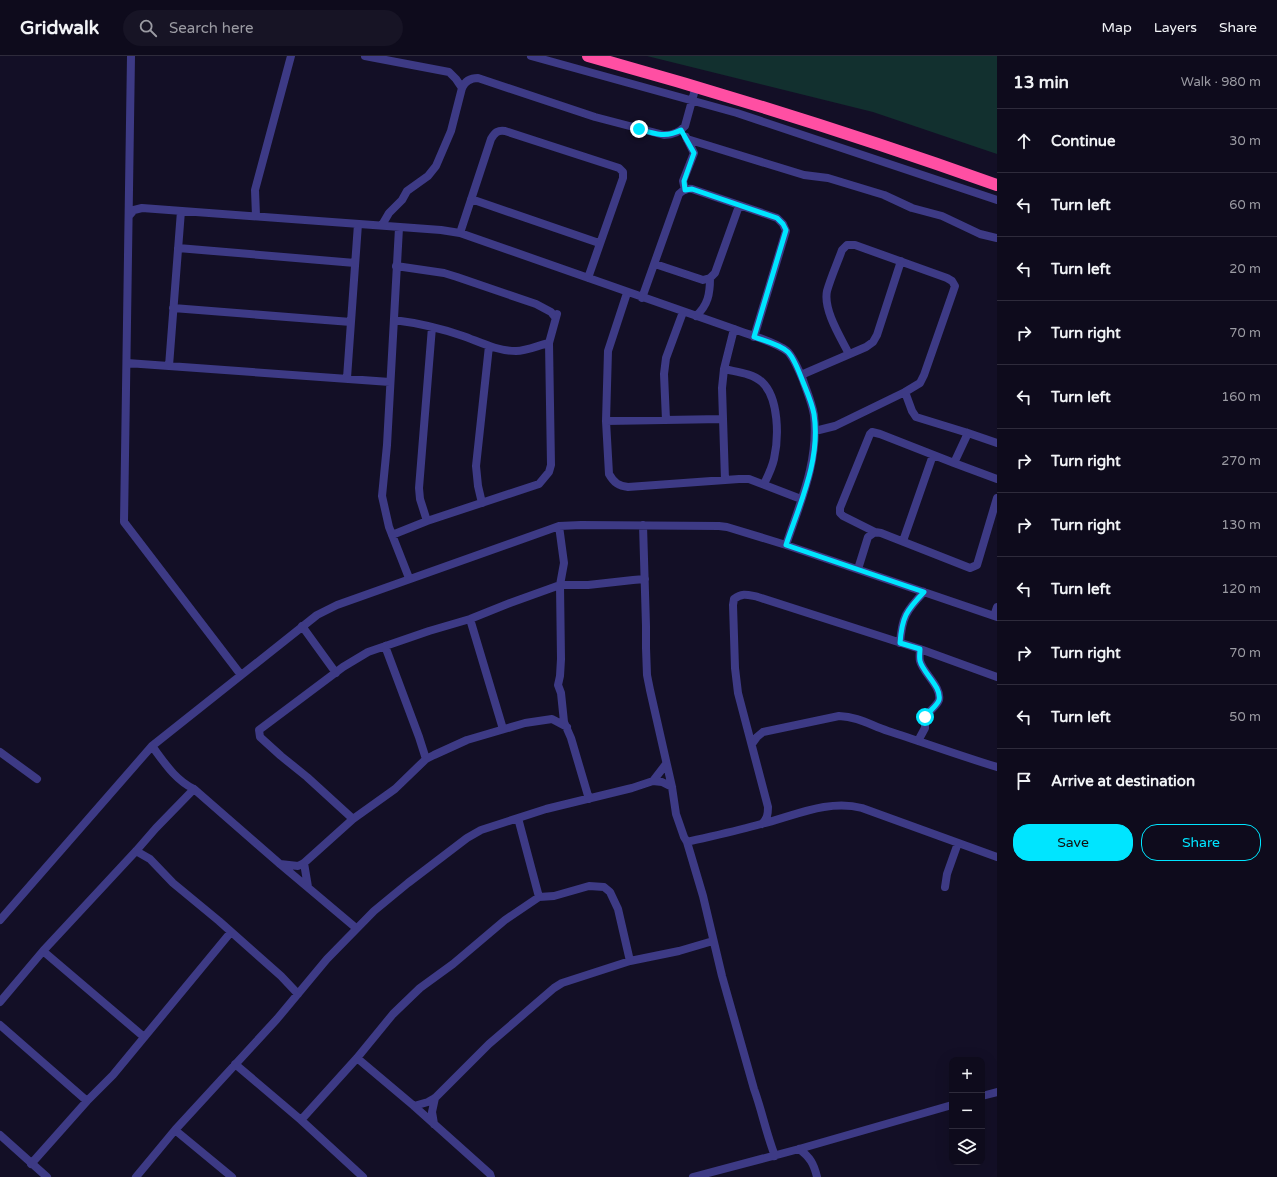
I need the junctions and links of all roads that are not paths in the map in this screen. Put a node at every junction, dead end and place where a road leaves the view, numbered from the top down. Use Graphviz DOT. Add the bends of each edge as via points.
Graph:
graph roads {
  1 [pos="131,56"];
  2 [pos="291,56"];
  3 [pos="365,56"];
  4 [pos="531,56"];
  5 [pos="588,56"];
  6 [pos="449,72"];
  7 [pos="473,78"];
  8 [pos="696,86"];
  9 [pos="462,88"];
  10 [pos="692,100"];
  11 [pos="681,130"];
  12 [pos="687,139"];
  13 [pos="997,186"];
  14 [pos="685,190"];
  15 [pos="471,199"];
  16 [pos="997,200"];
  17 [pos="739,206"];
  18 [pos="181,211"];
  19 [pos="129,216"];
  20 [pos="256,216"];
  21 [pos="358,224"];
  22 [pos="382,225"];
  23 [pos="399,228"];
  24 [pos="460,234"];
  25 [pos="997,238"];
  26 [pos="599,243"];
  27 [pos="178,248"];
  28 [pos="901,261"];
  29 [pos="355,263"];
  30 [pos="655,264"];
  31 [pos="396,266"];
  32 [pos="588,278"];
  33 [pos="710,278"];
  34 [pos="627,292"];
  35 [pos="642,298"];
  36 [pos="173,308"];
  37 [pos="683,312"];
  38 [pos="696,316"];
  39 [pos="394,320"];
  40 [pos="351,322"];
  41 [pos="432,327"];
  42 [pos="734,329"];
  43 [pos="754,337"];
  44 [pos="549,342"];
  45 [pos="489,346"];
  46 [pos="849,354"];
  47 [pos="127,363"];
  48 [pos="169,366"];
  49 [pos="724,369"];
  50 [pos="800,375"];
  51 [pos="347,378"];
  52 [pos="390,382"];
  53 [pos="905,392"];
  54 [pos="723,419"];
  55 [pos="666,420"];
  56 [pos="606,421"];
  57 [pos="814,431"];
  58 [pos="968,433"];
  59 [pos="997,444"];
  60 [pos="933,455"];
  61 [pos="954,463"];
  62 [pos="997,479"];
  63 [pos="725,480"];
  64 [pos="764,484"];
  65 [pos="997,498"];
  66 [pos="801,499"];
  67 [pos="482,503"];
  68 [pos="428,521"];
  69 [pos="643,525"];
  70 [pos="559,526"];
  71 [pos="875,532"];
  72 [pos="392,535"];
  73 [pos="902,541"];
  74 [pos="786,545"];
  75 [pos="858,569"];
  76 [pos="409,578"];
  77 [pos="645,580"];
  78 [pos="560,585"];
  79 [pos="924,592"];
  80 [pos="997,607"];
  81 [pos="995,616"];
  82 [pos="470,619"];
  83 [pos="302,626"];
  84 [pos="900,643"];
  85 [pos="385,646"];
  86 [pos="920,649"];
  87 [pos="336,673"];
  88 [pos="241,675"];
  89 [pos="997,677"];
  90 [pos="562,707"];
  91 [pos="552,719"];
  92 [pos="745,723"];
  93 [pos="567,727"];
  94 [pos="503,729"];
  95 [pos="763,732"];
  96 [pos="918,741"];
  97 [pos="752,744"];
  98 [pos="152,746"];
  99 [pos="0,752"];
  100 [pos="426,760"];
  101 [pos="666,764"];
  102 [pos="997,767"];
  103 [pos="37,779"];
  104 [pos="653,781"];
  105 [pos="672,788"];
  106 [pos="194,789"];
  107 [pos="589,799"];
  108 [pos="768,807"];
  109 [pos="518,818"];
  110 [pos="783,818"];
  111 [pos="353,819"];
  112 [pos="762,824"];
  113 [pos="687,842"];
  114 [pos="958,843"];
  115 [pos="136,851"];
  116 [pos="997,857"];
  117 [pos="280,864"];
  118 [pos="304,864"];
  119 [pos="308,887"];
  120 [pos="945,887"];
  121 [pos="539,897"];
  122 [pos="0,920"];
  123 [pos="356,928"];
  124 [pos="231,932"];
  125 [pos="713,941"];
  126 [pos="43,952"];
  127 [pos="630,961"];
  128 [pos="298,994"];
  129 [pos="0,1002"];
  130 [pos="0,1025"];
  131 [pos="144,1037"];
  132 [pos="357,1058"];
  133 [pos="235,1064"];
  134 [pos="997,1092"];
  135 [pos="985,1095"];
  136 [pos="435,1098"];
  137 [pos="87,1101"];
  138 [pos="414,1106"];
  139 [pos="949,1106"];
  140 [pos="301,1120"];
  141 [pos="434,1124"];
  142 [pos="175,1130"];
  143 [pos="0,1135"];
  144 [pos="799,1149"];
  145 [pos="775,1156"];
  146 [pos="31,1164"];
  147 [pos="47,1177"];
  148 [pos="136,1177"];
  149 [pos="232,1177"];
  150 [pos="363,1177"];
  151 [pos="491,1177"];
  152 [pos="693,1177"];
  153 [pos="817,1177"];
  1 -- 19 [label="street"];
  2 -- 20 [label="street" via="255,190"];
  3 -- 6 [label="street"];
  4 -- 10 [label="street"];
  5 -- 8 [label="highway"];
  6 -- 7 [label="street"];
  6 -- 9 [label="street"];
  7 -- 9 [label="street"];
  7 -- 11 [label="street" via="655,134 670,135"];
  8 -- 10 [label="street"];
  8 -- 13 [label="highway" via="854,136"];
  9 -- 22 [label="street" via="451,131 436,166 428,176 406,191"];
  10 -- 11 [label="street" via="685,126"];
  10 -- 16 [label="street" via="807,135"];
  11 -- 12 [label="street"];
  12 -- 14 [label="street" via="694,153 684,181"];
  12 -- 25 [label="street" via="804,175 828,178 856,186 912,208 942,216 980,234"];
  14 -- 17 [label="street" via="692,189"];
  14 -- 30 [label="street" via="679,194"];
  15 -- 24 [label="street"];
  15 -- 26 [label="street"];
  15 -- 26 [label="street" via="491,139 494,133 499,131 619,168 623,172 623,178"];
  17 -- 33 [label="street" via="715,273"];
  17 -- 43 [label="street" via="777,218 786,230"];
  18 -- 19 [label="street" via="142,208 134,210"];
  18 -- 20 [label="street"];
  18 -- 27 [label="street"];
  19 -- 47 [label="street"];
  20 -- 21 [label="street"];
  21 -- 22 [label="street"];
  21 -- 29 [label="street"];
  22 -- 23 [label="street"];
  23 -- 24 [label="street" via="441,230"];
  23 -- 31 [label="street"];
  24 -- 32 [label="street"];
  26 -- 32 [label="street"];
  27 -- 29 [label="street"];
  27 -- 36 [label="street"];
  28 -- 46 [label="street" via="877,335 866,347"];
  28 -- 46 [label="street" via="855,245 847,245 842,250 827,292 827,303 830,316"];
  28 -- 53 [label="street" via="947,278 955,286 924,375 920,383"];
  29 -- 40 [label="street"];
  30 -- 33 [label="street" via="702,280"];
  30 -- 35 [label="street"];
  31 -- 39 [label="street"];
  31 -- 44 [label="street" via="450,274 544,308 555,317 557,314"];
  32 -- 34 [label="street"];
  33 -- 38 [label="street" via="707,303"];
  34 -- 35 [label="street"];
  34 -- 56 [label="street" via="608,351"];
  35 -- 37 [label="street"];
  36 -- 40 [label="street"];
  36 -- 48 [label="street"];
  37 -- 38 [label="street"];
  37 -- 55 [label="street" via="666,358"];
  38 -- 42 [label="street"];
  39 -- 41 [label="street"];
  39 -- 52 [label="street"];
  40 -- 51 [label="street"];
  41 -- 45 [label="street"];
  41 -- 68 [label="street" via="419,488"];
  42 -- 43 [label="street"];
  42 -- 49 [label="street"];
  43 -- 50 [label="street" via="788,352"];
  44 -- 45 [label="street" via="518,351"];
  44 -- 67 [label="street" via="549,472 539,484"];
  45 -- 67 [label="street" via="476,466"];
  46 -- 50 [label="street"];
  47 -- 48 [label="street"];
  47 -- 88 [label="street" via="124,522"];
  48 -- 51 [label="street"];
  49 -- 54 [label="street"];
  49 -- 64 [label="street" via="752,376 762,382 773,400 776,447 774,460"];
  50 -- 57 [label="street" via="811,401"];
  51 -- 52 [label="street"];
  52 -- 72 [label="street" via="382,496"];
  53 -- 57 [label="street" via="834,426"];
  53 -- 58 [label="street" via="916,417"];
  54 -- 55 [label="street"];
  54 -- 63 [label="street"];
  55 -- 56 [label="street"];
  56 -- 63 [label="street" via="608,474 612,481 620,486"];
  57 -- 66 [label="street" via="810,477"];
  58 -- 59 [label="street"];
  58 -- 61 [label="street"];
  60 -- 61 [label="street"];
  60 -- 71 [label="street" via="875,432 870,434 840,513"];
  60 -- 73 [label="street"];
  61 -- 62 [label="street"];
  63 -- 64 [label="street" via="749,479"];
  64 -- 66 [label="street"];
  65 -- 73 [label="street" via="977,565 974,567 970,568"];
  66 -- 74 [label="street"];
  67 -- 68 [label="street"];
  68 -- 72 [label="street"];
  69 -- 70 [label="street"];
  69 -- 74 [label="street" via="719,526 748,532"];
  69 -- 77 [label="street"];
  70 -- 76 [label="street"];
  70 -- 78 [label="street" via="564,563"];
  71 -- 73 [label="street"];
  71 -- 75 [label="street" via="868,537"];
  72 -- 76 [label="street"];
  74 -- 75 [label="street"];
  75 -- 79 [label="street"];
  76 -- 83 [label="street" via="327,609"];
  77 -- 78 [label="street"];
  77 -- 101 [label="street" via="647,675"];
  78 -- 82 [label="street"];
  78 -- 90 [label="street" via="561,659 558,684"];
  79 -- 81 [label="street"];
  79 -- 84 [label="street" via="904,617"];
  80 -- 81 [label="street"];
  82 -- 85 [label="street"];
  82 -- 94 [label="street"];
  83 -- 87 [label="street"];
  83 -- 88 [label="street"];
  84 -- 86 [label="street"];
  84 -- 92 [label="street" via="758,597 739,594 734,598 735,668"];
  85 -- 87 [label="street" via="368,652"];
  85 -- 100 [label="street" via="420,737"];
  86 -- 89 [label="street"];
  86 -- 96 [label="street" via="920,662 939,696 938,702 925,717 925,728"];
  87 -- 111 [label="street" via="259,730 260,737"];
  88 -- 98 [label="street"];
  90 -- 91 [label="street"];
  90 -- 93 [label="street"];
  91 -- 93 [label="street"];
  91 -- 94 [label="street"];
  92 -- 95 [label="street"];
  92 -- 97 [label="street"];
  93 -- 107 [label="street"];
  94 -- 100 [label="street" via="467,740"];
  95 -- 96 [label="street" via="839,716 860,719"];
  95 -- 97 [label="street"];
  96 -- 102 [label="street"];
  97 -- 108 [label="street"];
  98 -- 106 [label="street" via="172,772 185,785"];
  98 -- 122 [label="street"];
  99 -- 103 [label="street"];
  100 -- 111 [label="street" via="395,789"];
  101 -- 104 [label="street"];
  101 -- 105 [label="street"];
  104 -- 105 [label="street" via="662,782"];
  104 -- 107 [label="street"];
  105 -- 113 [label="street" via="676,814"];
  106 -- 115 [label="street"];
  106 -- 117 [label="street"];
  107 -- 109 [label="street"];
  108 -- 110 [label="street"];
  108 -- 112 [label="street" via="766,820"];
  109 -- 121 [label="street"];
  109 -- 123 [label="street" via="474,833 408,883"];
  110 -- 112 [label="street"];
  110 -- 114 [label="street" via="845,804"];
  111 -- 118 [label="street"];
  112 -- 113 [label="street"];
  113 -- 125 [label="street"];
  114 -- 116 [label="street"];
  114 -- 120 [label="street"];
  115 -- 124 [label="street" via="150,859 173,883"];
  115 -- 126 [label="street"];
  117 -- 118 [label="street"];
  117 -- 119 [label="street"];
  118 -- 119 [label="street"];
  119 -- 123 [label="street"];
  121 -- 127 [label="street" via="554,896 589,886 604,887 610,892 618,909"];
  121 -- 132 [label="street" via="505,920 420,988 393,1014"];
  123 -- 128 [label="street"];
  124 -- 128 [label="street"];
  124 -- 131 [label="street"];
  125 -- 127 [label="street"];
  125 -- 145 [label="street" via="767,1136"];
  126 -- 129 [label="street"];
  126 -- 131 [label="street"];
  127 -- 136 [label="street" via="576,978 554,988 489,1044"];
  128 -- 133 [label="street"];
  130 -- 137 [label="street"];
  131 -- 137 [label="street" via="113,1075"];
  132 -- 138 [label="street"];
  132 -- 140 [label="street"];
  133 -- 140 [label="street"];
  133 -- 142 [label="street"];
  134 -- 135 [label="street"];
  136 -- 138 [label="street"];
  136 -- 141 [label="street" via="432,1112"];
  137 -- 146 [label="street"];
  138 -- 141 [label="street"];
  139 -- 144 [label="street"];
  140 -- 150 [label="street"];
  141 -- 151 [label="street"];
  142 -- 148 [label="street"];
  142 -- 149 [label="street"];
  143 -- 146 [label="street"];
  144 -- 145 [label="street"];
  144 -- 153 [label="street" via="812,1161"];
  145 -- 152 [label="street"];
  146 -- 147 [label="street"];
}
